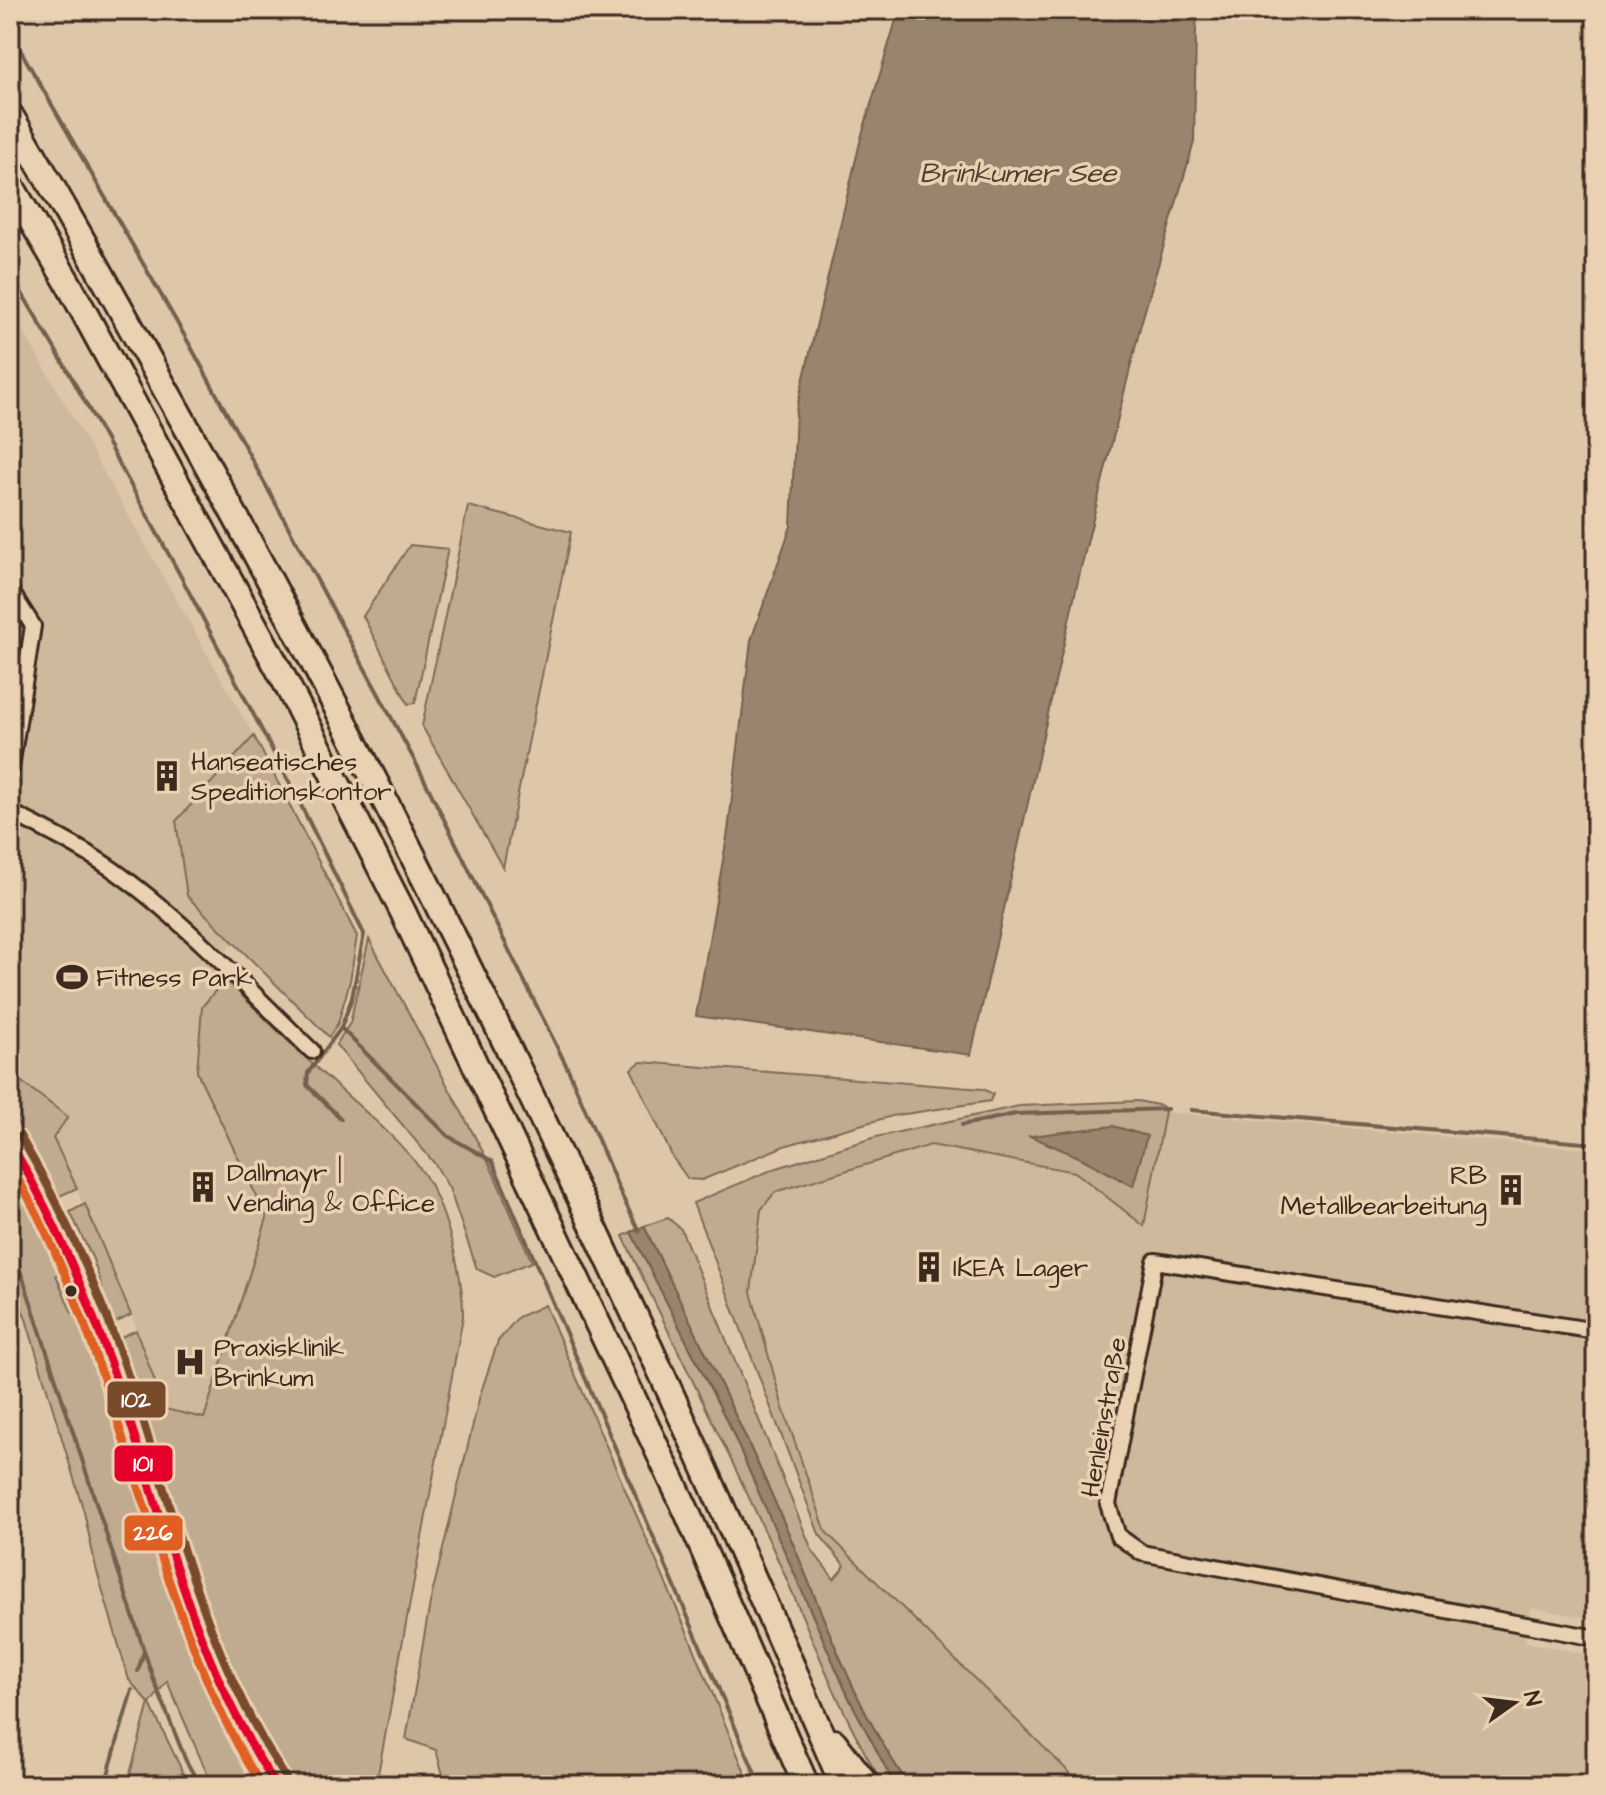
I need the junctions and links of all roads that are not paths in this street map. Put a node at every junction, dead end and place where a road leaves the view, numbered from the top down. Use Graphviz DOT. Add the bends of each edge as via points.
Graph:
graph roads {
  1 [pos="10,115"];
  2 [pos="10,184"];
  3 [pos="10,590"];
  4 [pos="10,774"];
  5 [pos="10,812"];
  6 [pos="312,1051"];
  7 [pos="10,1142"];
  8 [pos="1596,1331"];
  9 [pos="1596,1638"];
  10 [pos="813,1714"];
  11 [pos="276,1785"];
  12 [pos="806,1785"];
  13 [pos="843,1785"];
  14 [pos="867,1785"];
  1 -- 10 [label="highway" via="193,437 427,883 656,1359"];
  2 -- 12 [label="highway" via="286,683 403,912 686,1510"];
  3 -- 4 [label="street" via="33,626"];
  5 -- 6 [label="street" via="99,861 141,891"];
  7 -- 11 [label="street" via="66,1248 199,1628 245,1731"];
  8 -- 9 [label="street, Henleinstraße" via="1155,1261 1108,1504 1118,1536 1142,1553"];
  10 -- 13 [label="highway"];
  10 -- 14 [label="highway"];
}
